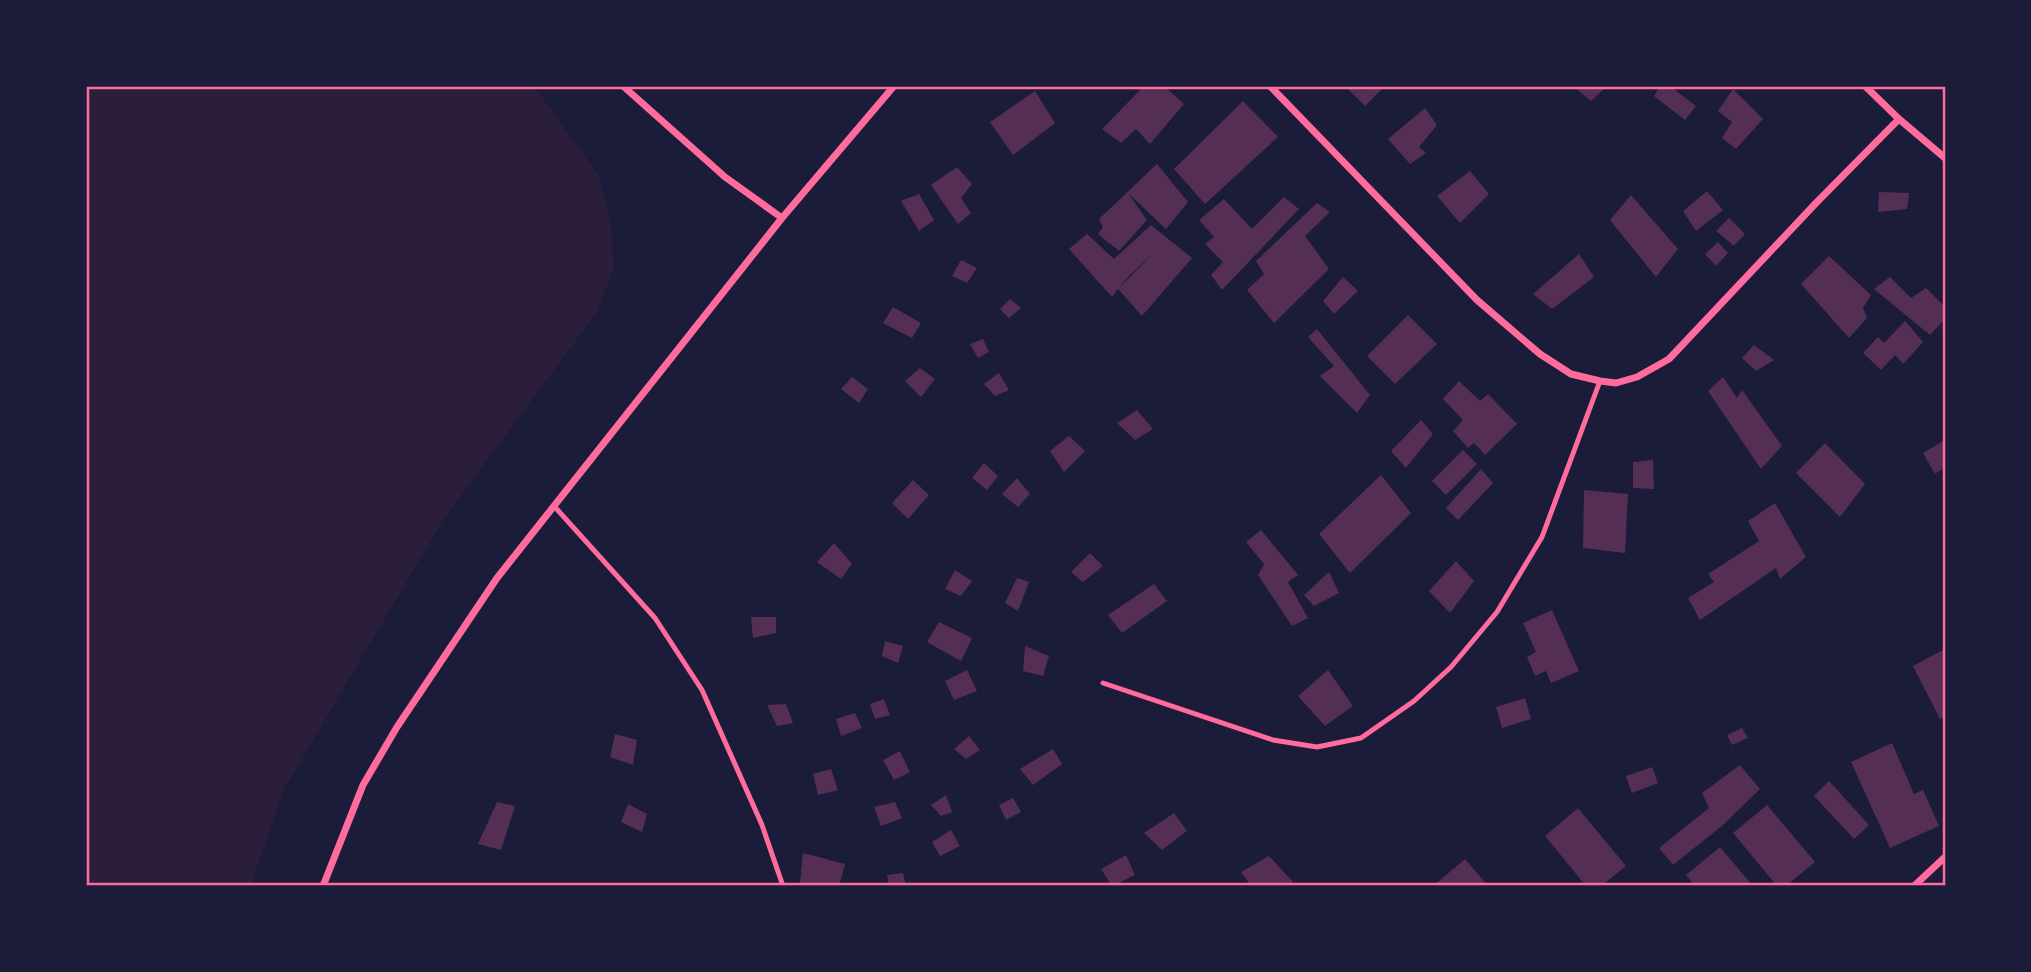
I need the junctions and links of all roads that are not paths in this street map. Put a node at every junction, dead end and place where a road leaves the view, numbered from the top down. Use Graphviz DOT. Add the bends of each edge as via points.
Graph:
graph roads {
  1 [pos="623,86"];
  2 [pos="894,86"];
  3 [pos="1269,86"];
  4 [pos="1865,86"];
  5 [pos="1899,119"];
  6 [pos="1945,158"];
  7 [pos="782,218"];
  8 [pos="1600,381"];
  9 [pos="554,506"];
  10 [pos="1103,683"];
  11 [pos="1945,857"];
  12 [pos="323,886"];
  13 [pos="783,886"];
  14 [pos="1914,886"];
  1 -- 7 [label="street" via="725,177"];
  2 -- 7 [label="street"];
  3 -- 8 [label="street" via="1476,300 1540,354 1571,373"];
  4 -- 5 [label="street"];
  5 -- 6 [label="street"];
  5 -- 8 [label="street" via="1669,359 1637,377 1616,383"];
  7 -- 9 [label="street"];
  8 -- 10 [label="lane" via="1542,537 1497,612 1451,667 1414,701 1361,738 1317,747 1273,740"];
  9 -- 12 [label="street" via="497,578 397,727 363,785"];
  9 -- 13 [label="lane" via="655,618 702,690 762,825"];
  11 -- 14 [label="street"];
}
